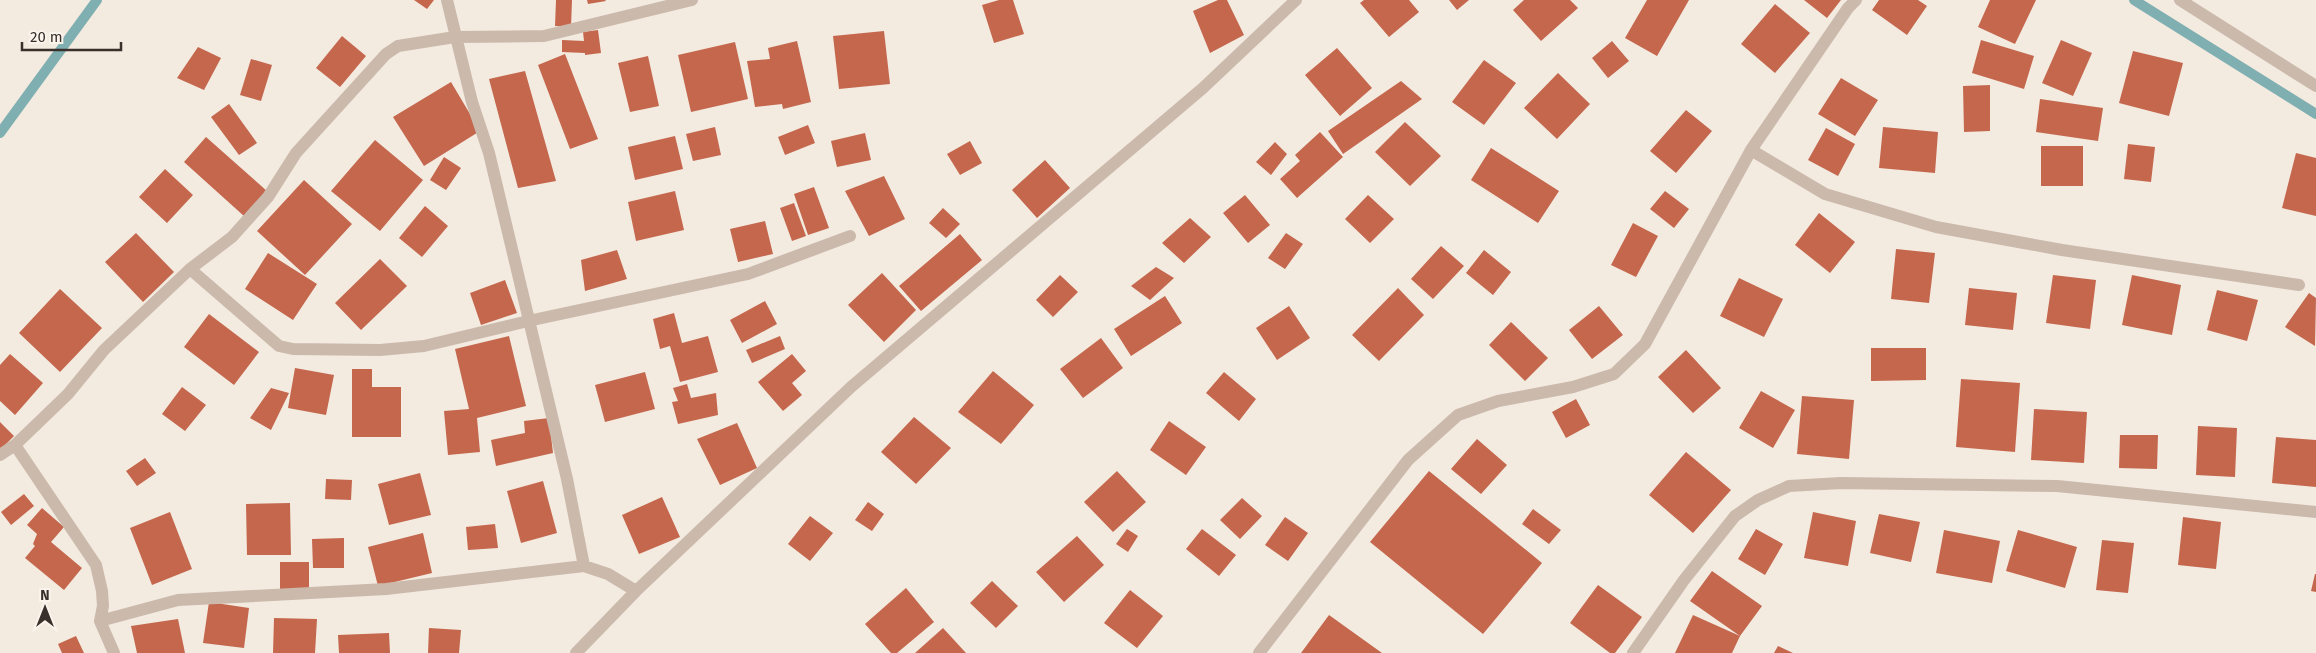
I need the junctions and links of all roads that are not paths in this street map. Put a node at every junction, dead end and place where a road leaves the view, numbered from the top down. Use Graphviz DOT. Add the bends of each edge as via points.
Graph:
graph roads {
  1 [pos="448,0"];
  2 [pos="692,0"];
  3 [pos="1296,0"];
  4 [pos="1856,0"];
  5 [pos="2180,0"];
  6 [pos="455,37"];
  7 [pos="2316,86"];
  8 [pos="1751,150"];
  9 [pos="850,236"];
  10 [pos="190,269"];
  11 [pos="2299,285"];
  12 [pos="528,321"];
  13 [pos="15,445"];
  14 [pos="0,455"];
  15 [pos="2316,512"];
  16 [pos="584,566"];
  17 [pos="636,591"];
  18 [pos="100,621"];
  19 [pos="114,653"];
  20 [pos="576,653"];
  21 [pos="1258,653"];
  22 [pos="1633,653"];
  1 -- 6 [label="street"];
  2 -- 6 [label="street" via="544,36"];
  3 -- 17 [label="street" via="1203,88 851,387"];
  4 -- 8 [label="street"];
  5 -- 7 [label="street"];
  6 -- 10 [label="street" via="398,46 386,54 296,153 268,197 232,237"];
  6 -- 12 [label="street" via="489,153"];
  8 -- 11 [label="street" via="1825,194 1936,226 2062,250"];
  8 -- 21 [label="street" via="1645,344 1614,374 1573,387 1498,401 1458,415 1408,460"];
  9 -- 12 [label="street" via="748,274"];
  10 -- 12 [label="street" via="279,346 286,348 380,350 424,346"];
  10 -- 13 [label="street" via="104,350 68,394"];
  12 -- 16 [label="street" via="567,479"];
  13 -- 14 [label="street"];
  13 -- 18 [label="street" via="96,565 102,591"];
  15 -- 22 [label="street" via="2057,486 1841,482 1789,486 1758,500 1735,516 1684,580"];
  16 -- 17 [label="street" via="608,574"];
  16 -- 18 [label="street" via="386,589 178,600"];
  17 -- 20 [label="street"];
  18 -- 19 [label="street"];
}
